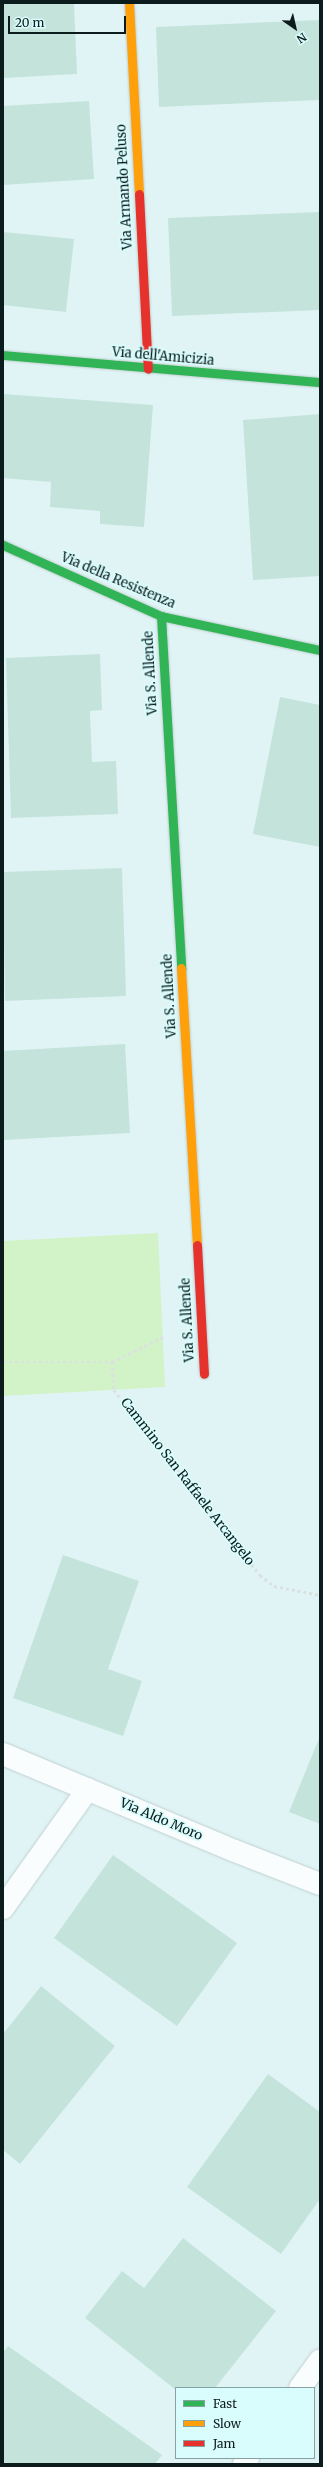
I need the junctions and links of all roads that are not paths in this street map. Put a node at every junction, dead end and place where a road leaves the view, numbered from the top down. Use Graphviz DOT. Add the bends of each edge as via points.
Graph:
graph roads {
  1 [pos="129,3"];
  2 [pos="3,355"];
  3 [pos="148,369"];
  4 [pos="320,382"];
  5 [pos="3,545"];
  6 [pos="161,616"];
  7 [pos="320,650"];
  8 [pos="204,1374"];
  9 [pos="3,1754"];
  10 [pos="88,1789"];
  11 [pos="320,1884"];
  12 [pos="3,1908"];
  13 [pos="320,2360"];
  14 [pos="301,2387"];
  1 -- 3 [label="street, Via Armando Peluso"];
  2 -- 3 [label="street, Via dell'Amicizia"];
  3 -- 4 [label="street, Via dell'Amicizia"];
  5 -- 6 [label="street, Via della Resistenza"];
  6 -- 7 [label="street, Via della Resistenza"];
  6 -- 8 [label="street, Via S. Allende"];
  9 -- 10 [label="street, Via Aldo Moro"];
  10 -- 11 [label="street, Via Aldo Moro"];
  10 -- 12 [label="street"];
  13 -- 14 [label="street"];
}
